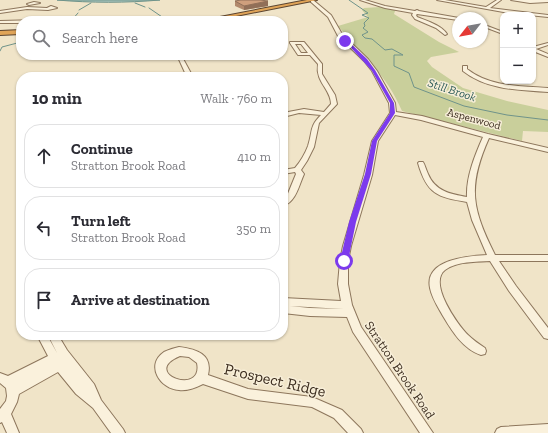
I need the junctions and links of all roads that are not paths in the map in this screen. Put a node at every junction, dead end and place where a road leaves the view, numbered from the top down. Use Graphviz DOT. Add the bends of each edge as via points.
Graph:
graph roads {
  1 [pos="314,0"];
  2 [pos="362,0"];
  3 [pos="439,0"];
  4 [pos="499,0"];
  5 [pos="513,0"];
  6 [pos="548,1"];
  7 [pos="31,5"];
  8 [pos="26,8"];
  9 [pos="487,8"];
  10 [pos="48,9"];
  11 [pos="417,11"];
  12 [pos="0,12"];
  13 [pos="229,16"];
  14 [pos="548,16"];
  15 [pos="452,18"];
  16 [pos="0,22"];
  17 [pos="16,22"];
  18 [pos="488,27"];
  19 [pos="16,32"];
  20 [pos="500,32"];
  21 [pos="0,33"];
  22 [pos="445,34"];
  23 [pos="548,44"];
  24 [pos="536,47"];
  25 [pos="536,50"];
  26 [pos="312,54"];
  27 [pos="548,56"];
  28 [pos="182,60"];
  29 [pos="465,67"];
  30 [pos="188,72"];
  31 [pos="548,90"];
  32 [pos="288,113"];
  33 [pos="393,113"];
  34 [pos="325,114"];
  35 [pos="487,136"];
  36 [pos="548,150"];
  37 [pos="421,163"];
  38 [pos="297,170"];
  39 [pos="288,171"];
  40 [pos="288,200"];
  41 [pos="471,200"];
  42 [pos="493,258"];
  43 [pos="548,258"];
  44 [pos="288,303"];
  45 [pos="348,309"];
  46 [pos="288,310"];
  47 [pos="548,336"];
  48 [pos="46,340"];
  49 [pos="55,340"];
  50 [pos="481,351"];
  51 [pos="61,359"];
  52 [pos="201,378"];
  53 [pos="7,384"];
  54 [pos="1,416"];
  55 [pos="548,430"];
  56 [pos="13,433"];
  57 [pos="119,433"];
  58 [pos="357,433"];
  59 [pos="427,433"];
  60 [pos="501,433"];
  1 -- 13 [label="highway"];
  1 -- 33 [label="street" via="330,16 340,35 374,71 392,103"];
  2 -- 11 [label="street" via="379,6"];
  3 -- 9 [label="street"];
  4 -- 9 [label="street"];
  5 -- 6 [label="street"];
  7 -- 8 [label="street"];
  8 -- 10 [label="street"];
  8 -- 12 [label="street"];
  9 -- 14 [label="street"];
  11 -- 15 [label="street"];
  11 -- 22 [label="street" via="414,15 416,18 441,29"];
  16 -- 17 [label="street"];
  18 -- 20 [label="street"];
  19 -- 21 [label="highway"];
  23 -- 24 [label="street"];
  25 -- 27 [label="street"];
  26 -- 34 [label="street" via="320,64 320,79 334,100 334,104"];
  28 -- 30 [label="street"];
  29 -- 31 [label="street" via="473,76 491,83"];
  32 -- 34 [label="street" via="299,110"];
  33 -- 35 [label="street, Aspenwood" via="422,118"];
  33 -- 45 [label="street, Stratton Brook Road" via="375,141 347,246 344,284"];
  34 -- 38 [label="street" via="316,123 309,152"];
  35 -- 36 [label="street, Aspenwood"];
  35 -- 41 [label="street" via="478,155"];
  37 -- 41 [label="street" via="427,181 440,193"];
  38 -- 39 [label="street"];
  38 -- 40 [label="street" via="300,174"];
  41 -- 42 [label="street"];
  42 -- 43 [label="street"];
  42 -- 47 [label="street" via="513,290"];
  42 -- 50 [label="street" via="455,261 442,268 434,285 436,294 463,337"];
  44 -- 45 [label="street"];
  45 -- 46 [label="street" via="310,312"];
  45 -- 59 [label="street, Stratton Brook Road" via="367,346"];
  48 -- 51 [label="street"];
  49 -- 51 [label="street"];
  51 -- 53 [label="street"];
  51 -- 57 [label="street" via="83,395 97,404"];
  52 -- 58 [label="street, Prospect Ridge" via="248,394 312,402 338,414"];
  53 -- 54 [label="street" via="11,403"];
  54 -- 56 [label="street" via="6,418"];
  55 -- 60 [label="street"];
}
